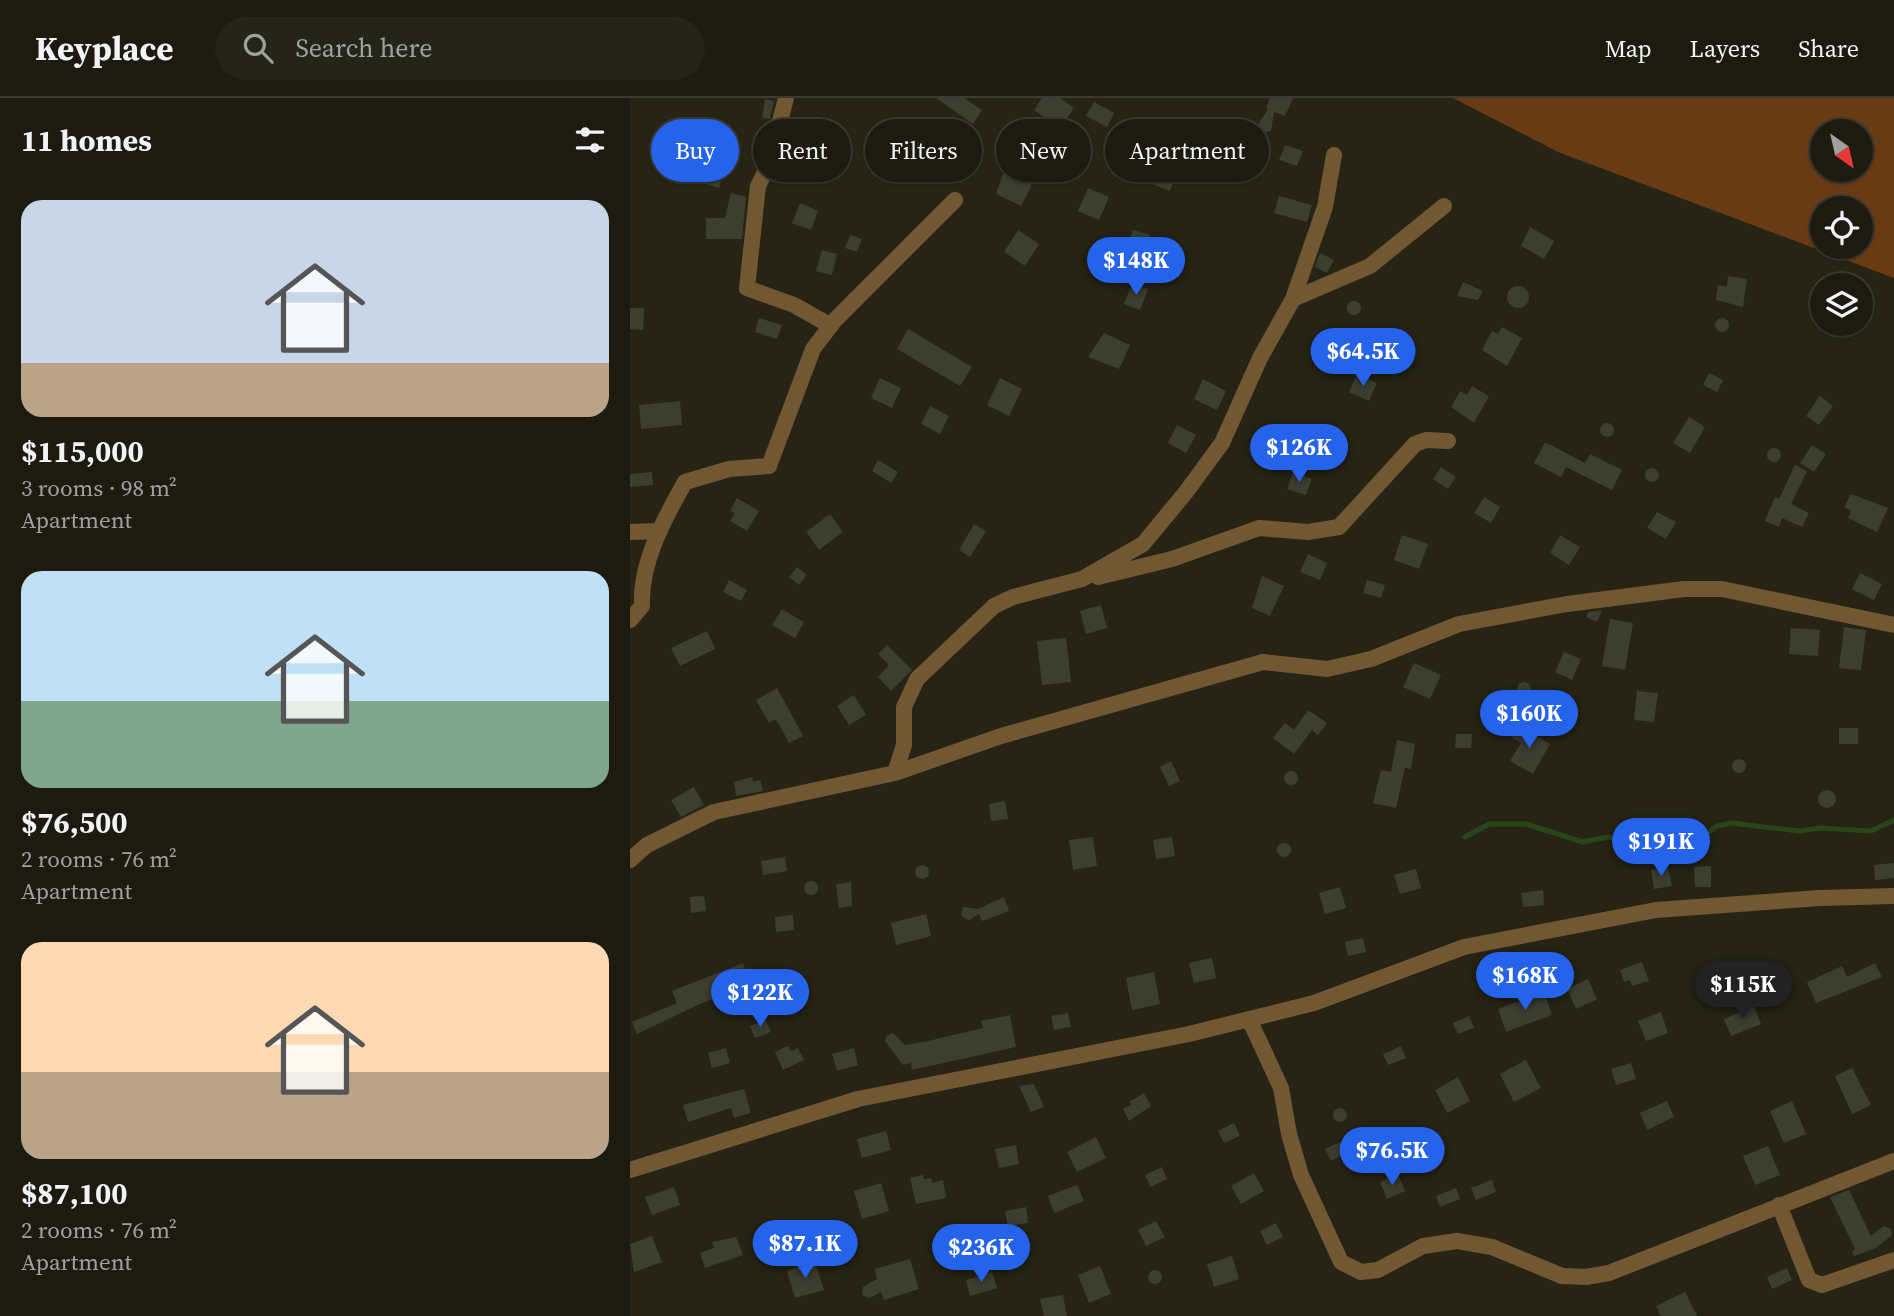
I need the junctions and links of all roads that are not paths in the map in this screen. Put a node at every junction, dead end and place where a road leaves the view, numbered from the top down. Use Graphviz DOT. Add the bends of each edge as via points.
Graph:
graph roads {
  1 [pos="786,98"];
  2 [pos="1334,155"];
  3 [pos="955,200"];
  4 [pos="1444,206"];
  5 [pos="1293,299"];
  6 [pos="831,326"];
  7 [pos="1448,441"];
  8 [pos="660,531"];
  9 [pos="630,532"];
  10 [pos="1082,579"];
  11 [pos="630,620"];
  12 [pos="1894,625"];
  13 [pos="895,773"];
  14 [pos="630,860"];
  15 [pos="1894,896"];
  16 [pos="1249,1019"];
  17 [pos="1894,1161"];
  18 [pos="630,1170"];
  19 [pos="1779,1205"];
  20 [pos="1894,1260"];
  1 -- 6 [label="street" via="769,164 758,186 747,288 794,305"];
  2 -- 5 [label="street" via="1325,207"];
  3 -- 6 [label="street"];
  4 -- 5 [label="street" via="1370,266"];
  5 -- 10 [label="street" via="1209,463 1143,544"];
  6 -- 8 [label="street" via="813,349 769,466 729,469 685,482"];
  7 -- 10 [label="street" via="1415,444 1339,527 1308,532 1259,528 1172,559"];
  8 -- 9 [label="street"];
  8 -- 11 [label="street" via="642,590 642,606"];
  10 -- 13 [label="street" via="995,606 917,680 904,707 905,745"];
  12 -- 13 [label="street" via="1722,589 1684,589 1567,604 1459,624 1371,659 1327,669 1263,662 1001,736"];
  13 -- 14 [label="street" via="714,812 647,845"];
  15 -- 16 [label="street" via="1656,910 1464,947 1314,1003"];
  16 -- 18 [label="street" via="858,1099"];
  16 -- 19 [label="street" via="1281,1088 1301,1175 1331,1243 1341,1262 1361,1272 1378,1270 1423,1246 1457,1241 1492,1247 1562,1276 1586,1277 1609,1273"];
  17 -- 19 [label="street"];
  19 -- 20 [label="street" via="1809,1280 1822,1285"];
}
